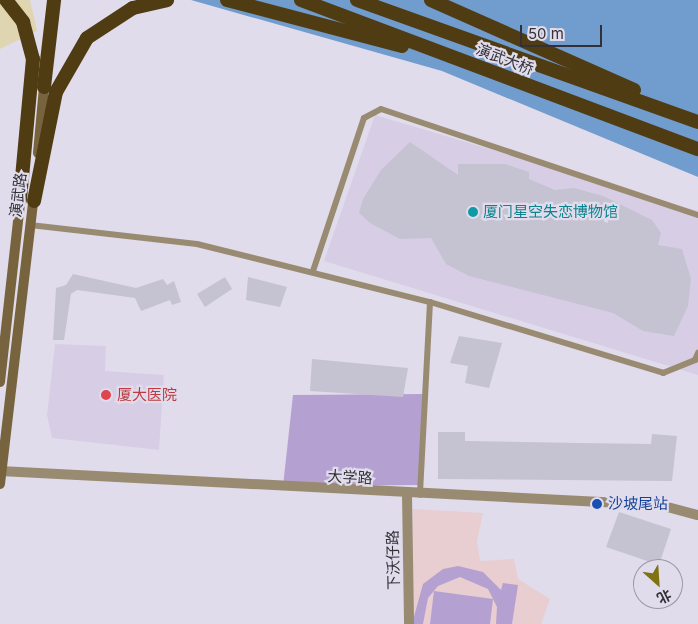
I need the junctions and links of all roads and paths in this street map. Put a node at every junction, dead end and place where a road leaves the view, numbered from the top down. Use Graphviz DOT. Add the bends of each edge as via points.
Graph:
graph roads {
  1 [pos="6,0"];
  2 [pos="46,0"];
  3 [pos="54,0"];
  4 [pos="167,0"];
  5 [pos="227,0"];
  6 [pos="300,0"];
  7 [pos="357,0"];
  8 [pos="431,0"];
  9 [pos="482,67"];
  10 [pos="42,88"];
  11 [pos="698,120"];
  12 [pos="698,148"];
  13 [pos="27,201"];
  14 [pos="698,215"];
  15 [pos="30,225"];
  16 [pos="313,271"];
  17 [pos="430,302"];
  18 [pos="698,353"];
  19 [pos="0,382"];
  20 [pos="1,471"];
  21 [pos="0,484"];
  22 [pos="407,494"];
  23 [pos="420,495"];
  24 [pos="698,515"];
  25 [pos="409,624"];
  1 -- 10 [label="highway" via="23,22"];
  2 -- 10 [label="highway"];
  3 -- 10 [label="highway"];
  4 -- 10 [label="highway" via="133,8 87,38"];
  5 -- 9 [label="highway"];
  6 -- 9 [label="highway, 演武大桥"];
  7 -- 11 [label="highway, 演武大桥"];
  8 -- 11 [label="highway"];
  9 -- 12 [label="highway, 演武大桥"];
  10 -- 13 [label="highway"];
  10 -- 13 [label="highway"];
  13 -- 15 [label="main road, 演武路"];
  13 -- 19 [label="main road, 演武路"];
  14 -- 16 [label="lane" via="381,109 364,118"];
  15 -- 16 [label="lane" via="196,244"];
  15 -- 20 [label="main road, 演武路"];
  16 -- 17 [label="lane"];
  17 -- 18 [label="lane" via="664,373 695,360"];
  17 -- 23 [label="lane"];
  20 -- 21 [label="main road, 演武路"];
  20 -- 22 [label="street, 大学路"];
  22 -- 23 [label="street, 大学路"];
  22 -- 25 [label="street, 下沃仔路"];
  23 -- 24 [label="street, 大学路" via="660,505"];
}
